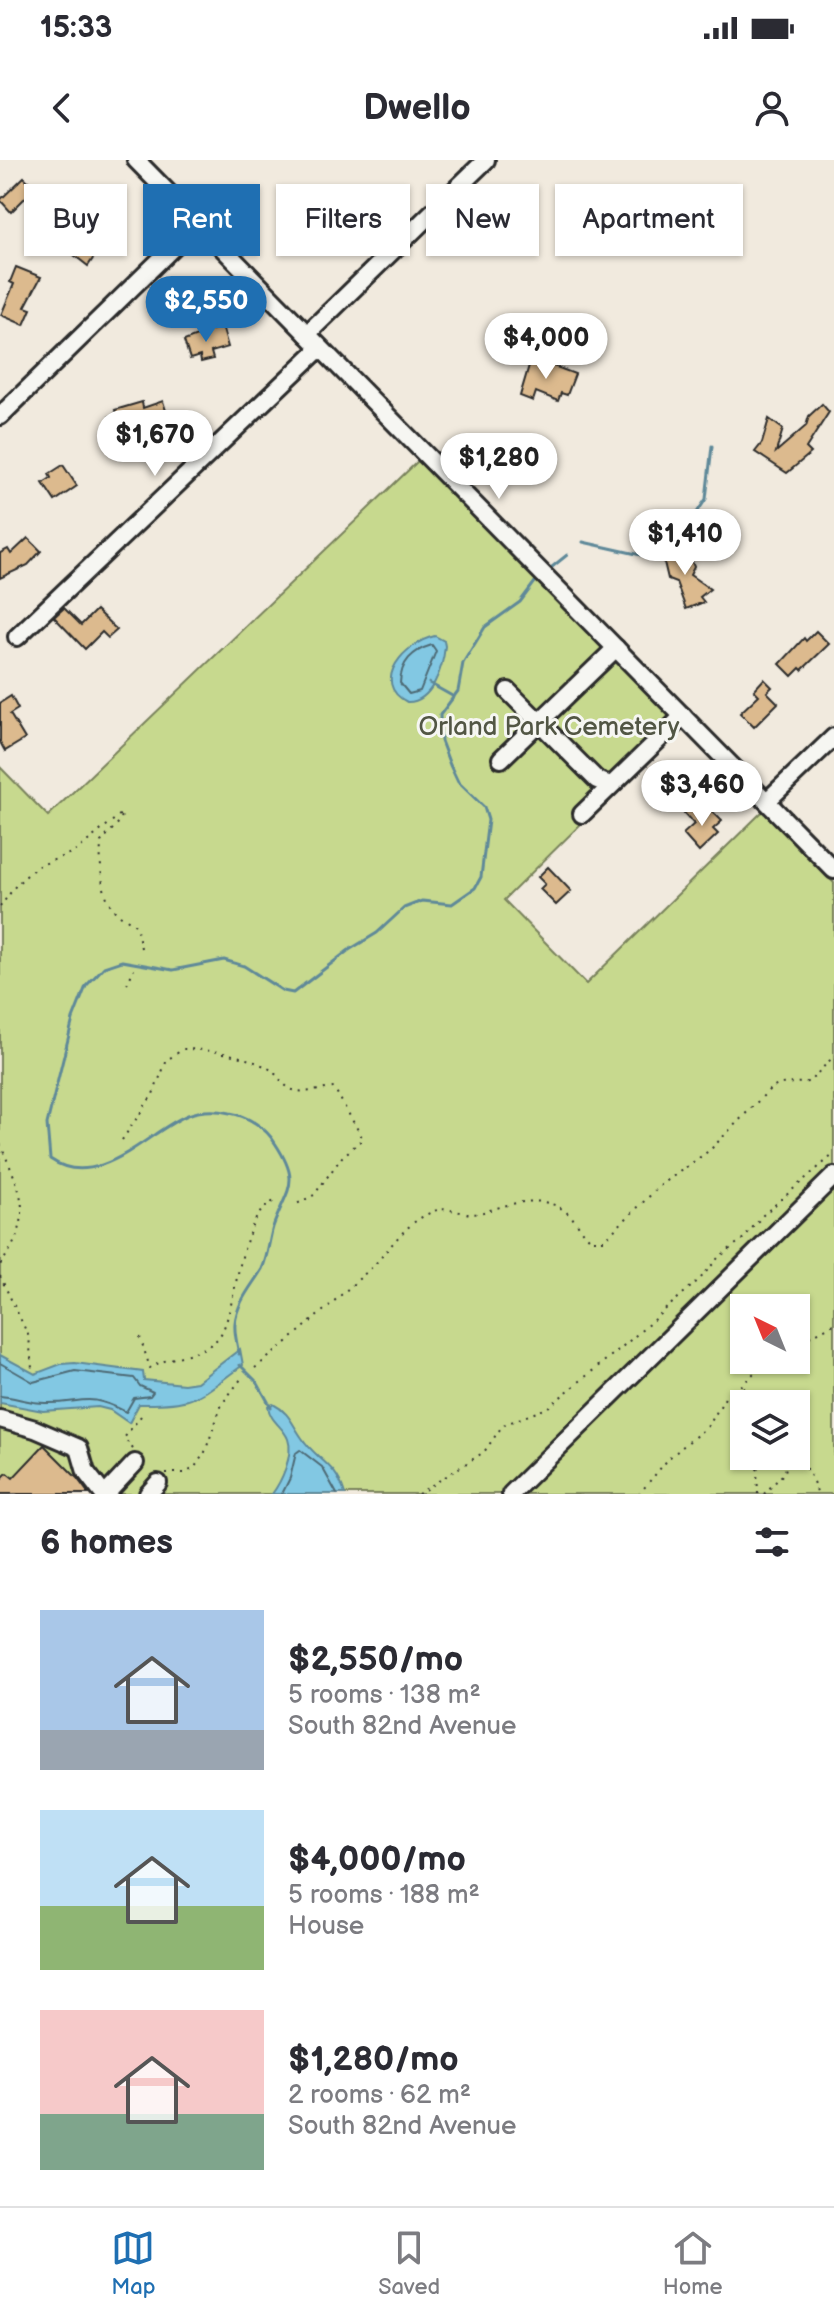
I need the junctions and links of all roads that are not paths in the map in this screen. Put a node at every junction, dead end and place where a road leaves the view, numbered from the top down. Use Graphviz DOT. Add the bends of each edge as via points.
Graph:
graph roads {
  1 [pos="136,160"];
  2 [pos="486,160"];
  3 [pos="160,184"];
  4 [pos="164,256"];
  5 [pos="230,256"];
  6 [pos="307,334"];
  7 [pos="320,348"];
  8 [pos="0,416"];
  9 [pos="17,637"];
  10 [pos="616,648"];
  11 [pos="508,691"];
  12 [pos="683,716"];
  13 [pos="539,723"];
  14 [pos="834,737"];
  15 [pos="501,759"];
  16 [pos="611,785"];
  17 [pos="767,801"];
  18 [pos="582,814"];
  19 [pos="834,870"];
  20 [pos="834,1176"];
  21 [pos="0,1419"];
  22 [pos="137,1460"];
  23 [pos="104,1494"];
  24 [pos="511,1494"];
  1 -- 3 [label="street"];
  2 -- 6 [label="street"];
  4 -- 8 [label="street"];
  5 -- 6 [label="street"];
  6 -- 7 [label="street"];
  7 -- 9 [label="street"];
  7 -- 10 [label="street"];
  10 -- 12 [label="street"];
  10 -- 13 [label="street"];
  11 -- 13 [label="street"];
  12 -- 16 [label="street"];
  12 -- 17 [label="street"];
  13 -- 15 [label="street"];
  13 -- 16 [label="street" via="597,780"];
  14 -- 17 [label="street"];
  16 -- 18 [label="street"];
  17 -- 19 [label="street"];
  20 -- 24 [label="street"];
  21 -- 23 [label="street" via="79,1448 86,1472"];
  22 -- 23 [label="street"];
}
